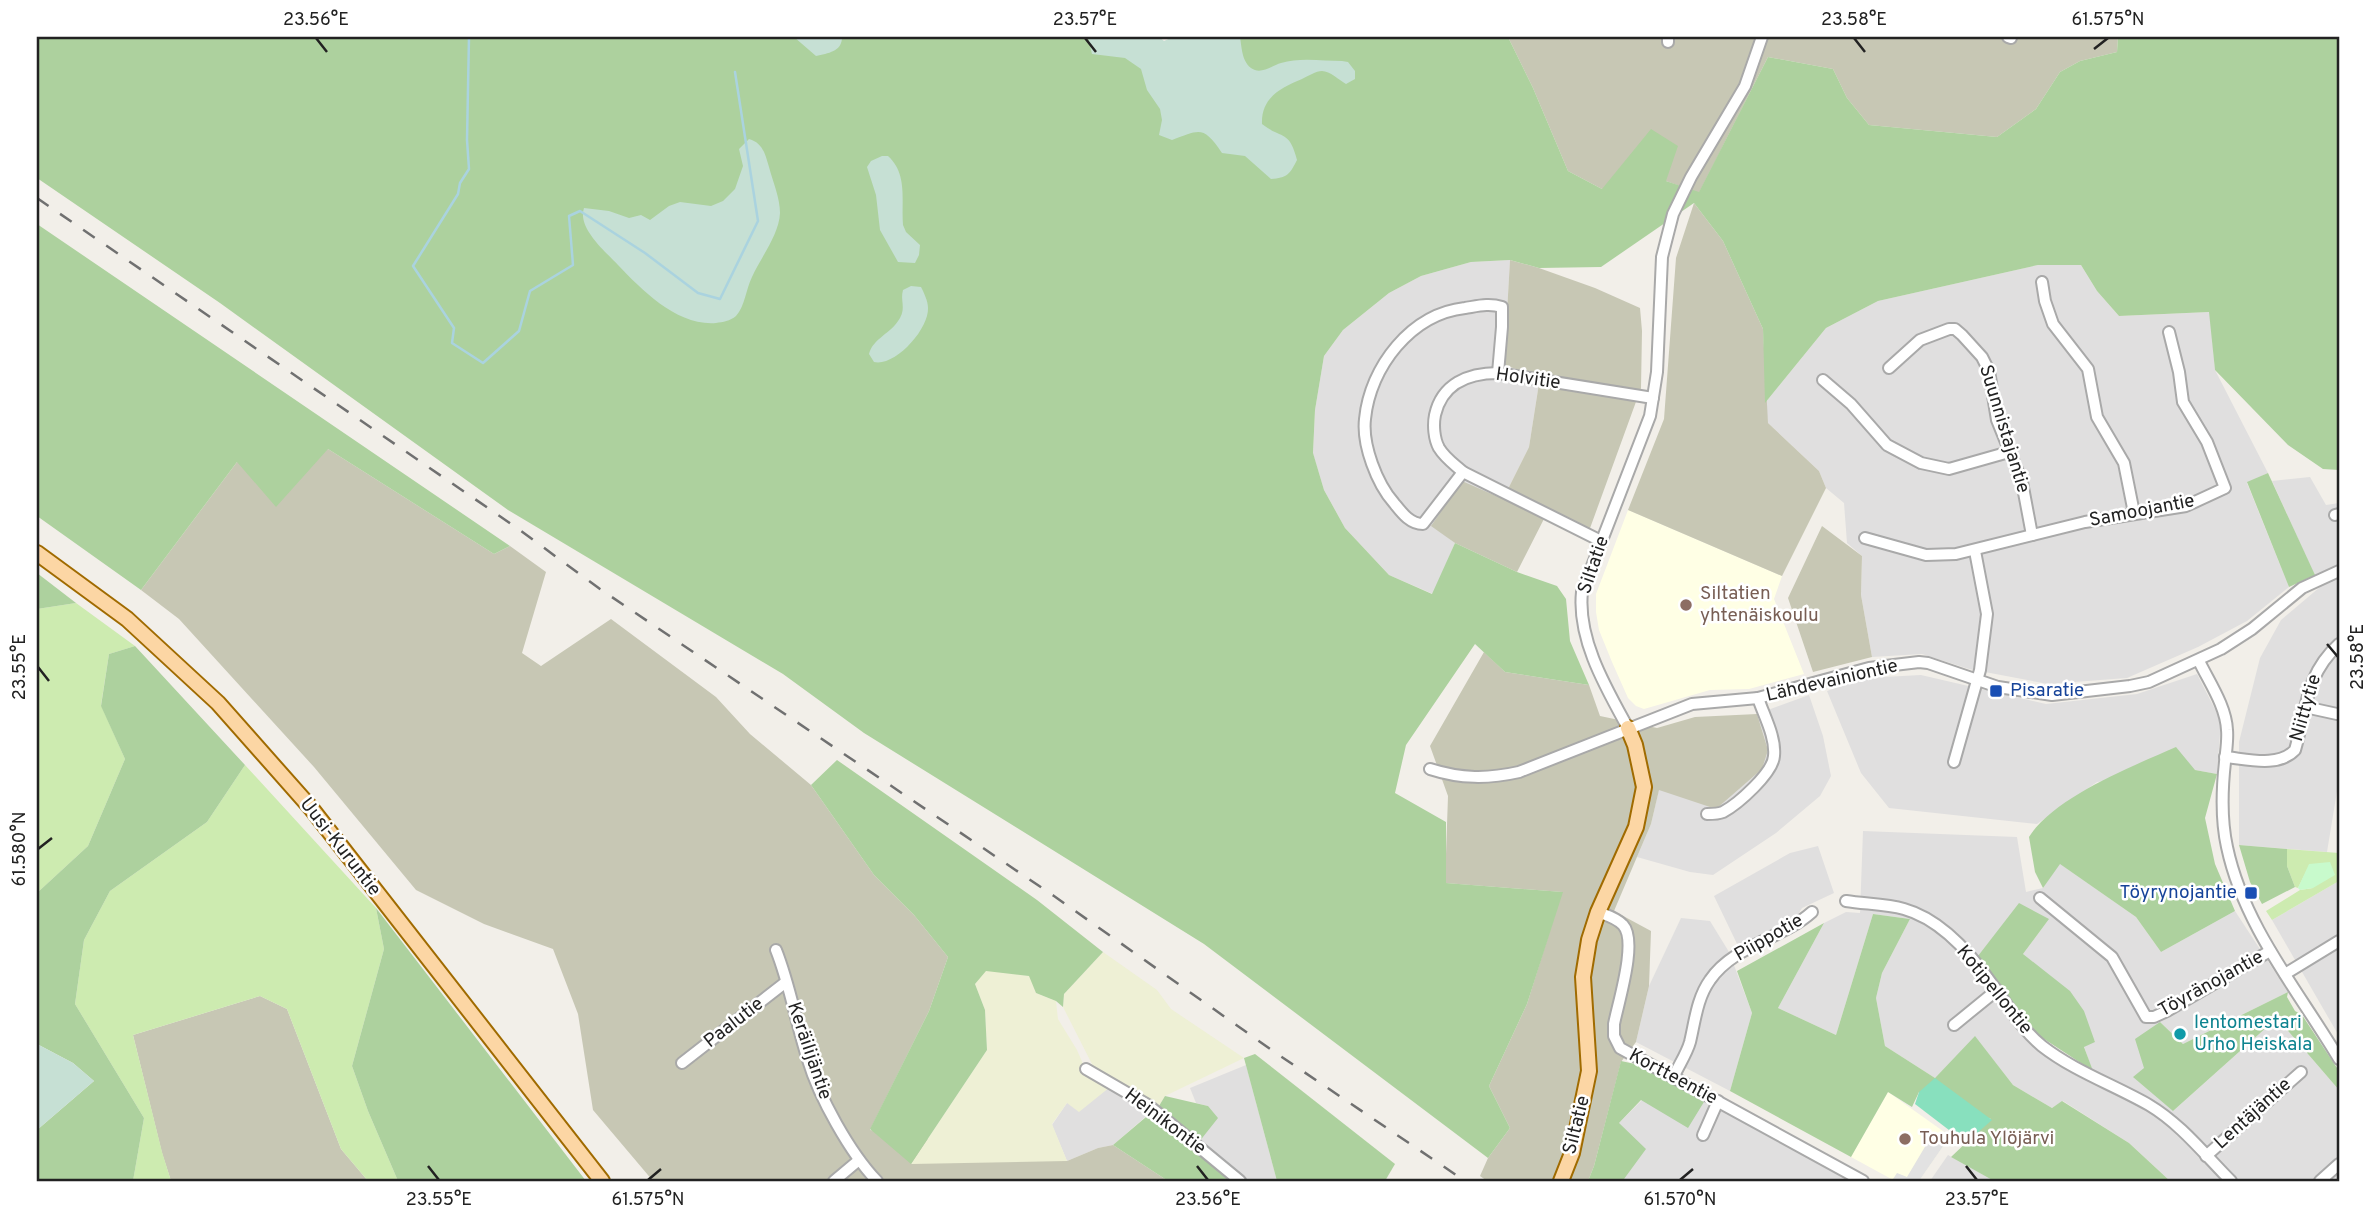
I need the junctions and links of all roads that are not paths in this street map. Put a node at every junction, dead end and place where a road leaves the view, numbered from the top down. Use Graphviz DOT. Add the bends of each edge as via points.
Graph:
graph roads {
  1 [pos="1762,37"];
  2 [pos="2042,282"];
  3 [pos="2169,332"];
  4 [pos="1889,368"];
  5 [pos="1498,373"];
  6 [pos="1823,380"];
  7 [pos="1653,398"];
  8 [pos="2009,452"];
  9 [pos="1462,472"];
  10 [pos="2134,513"];
  11 [pos="2032,535"];
  12 [pos="1865,538"];
  13 [pos="1601,541"];
  14 [pos="1975,551"];
  15 [pos="37,553"];
  16 [pos="2339,571"];
  17 [pos="2339,644"];
  18 [pos="2199,661"];
  19 [pos="1977,680"];
  20 [pos="1758,698"];
  21 [pos="2305,707"];
  22 [pos="2337,714"];
  23 [pos="1628,728"];
  24 [pos="2225,757"];
  25 [pos="1954,762"];
  26 [pos="1430,769"];
  27 [pos="1707,814"];
  28 [pos="2040,898"];
  29 [pos="1846,901"];
  30 [pos="1598,912"];
  31 [pos="1812,912"];
  32 [pos="2339,941"];
  33 [pos="776,950"];
  34 [pos="2270,951"];
  35 [pos="2285,974"];
  36 [pos="786,982"];
  37 [pos="1997,990"];
  38 [pos="1954,1025"];
  39 [pos="2335,1043"];
  40 [pos="2339,1059"];
  41 [pos="682,1063"];
  42 [pos="1086,1069"];
  43 [pos="2301,1072"];
  44 [pos="1674,1076"];
  45 [pos="1718,1101"];
  46 [pos="1703,1135"];
  47 [pos="2206,1156"];
  48 [pos="859,1160"];
  49 [pos="2339,1164"];
  50 [pos="602,1181"];
  51 [pos="834,1181"];
  52 [pos="877,1181"];
  53 [pos="1240,1181"];
  54 [pos="1561,1181"];
  55 [pos="1863,1181"];
  56 [pos="2231,1181"];
  57 [pos="2320,1181"];
  1 -- 7 [label="street, Siltatie" via="1745,86 1673,214 1662,257"];
  2 -- 10 [label="street" via="2053,324 2088,369 2097,417 2123,463"];
  3 -- 10 [label="street, Samoojantie" via="2183,401 2207,442 2225,488 2186,506"];
  4 -- 8 [label="street, Suunnistajantie" via="1920,340 1955,329 1987,365 1997,420"];
  5 -- 7 [label="street, Holvitie"];
  5 -- 9 [label="street, Holvitie" via="1462,379 1447,390 1437,406 1433,424 1438,445"];
  5 -- 9 [label="street" via="1502,307 1492,304 1433,317 1410,332 1391,352 1374,384 1365,420 1371,462 1388,496 1405,516 1423,524"];
  6 -- 8 [label="street" via="1887,444 1921,463 1949,469"];
  7 -- 13 [label="street, Siltatie" via="1644,436"];
  8 -- 11 [label="street, Suunnistajantie" via="2022,482"];
  9 -- 13 [label="street, Holvitie"];
  10 -- 11 [label="street, Samoojantie"];
  11 -- 14 [label="street, Samoojantie"];
  12 -- 14 [label="street, Samoojantie" via="1926,555"];
  13 -- 23 [label="street, Siltatie" via="1582,592 1581,621"];
  14 -- 19 [label="street" via="1987,614"];
  15 -- 50 [label="main road, Uusi-Kuruntie" via="127,620 218,703 311,808"];
  16 -- 18 [label="street, Lähdevainiontie" via="2302,589 2252,629"];
  17 -- 21 [label="street, Niittytie" via="2318,666"];
  18 -- 19 [label="street, Lähdevainiontie" via="2149,682 2064,694 2018,691"];
  18 -- 24 [label="street" via="2225,717"];
  19 -- 20 [label="street, Lähdevainiontie" via="1919,662 1858,670"];
  19 -- 25 [label="street"];
  20 -- 23 [label="street, Lähdevainiontie" via="1692,704"];
  20 -- 27 [label="street" via="1773,742 1771,767 1721,814"];
  21 -- 22 [label="street"];
  21 -- 24 [label="street, Niittytie" via="2295,750 2288,757 2269,761"];
  23 -- 26 [label="street, Lähdevainiontie" via="1502,776 1470,778"];
  23 -- 30 [label="main road, Siltatie" via="1644,787 1636,827"];
  24 -- 34 [label="street" via="2227,847 2243,898"];
  28 -- 34 [label="street, Töyränojantie" via="2112,957 2146,1017 2167,1011"];
  29 -- 37 [label="street, Kotipellontie" via="1903,909 1921,917 1949,935"];
  30 -- 44 [label="street, Kortteentie" via="1623,925 1629,936 1615,1041"];
  30 -- 54 [label="main road, Siltatie" via="1583,976 1589,1071 1572,1153"];
  31 -- 44 [label="street, Piippotie" via="1791,928 1750,947 1708,982 1689,1045"];
  32 -- 35 [label="street"];
  33 -- 36 [label="street, Keräilijäntie"];
  34 -- 35 [label="street"];
  35 -- 39 [label="street"];
  36 -- 41 [label="street, Paalutie"];
  36 -- 48 [label="street, Keräilijäntie" via="814,1078"];
  37 -- 38 [label="street"];
  37 -- 47 [label="street, Kotipellontie" via="2042,1046 2160,1112"];
  39 -- 40 [label="street"];
  42 -- 53 [label="street, Heinikontie" via="1148,1105"];
  43 -- 47 [label="street, Lentäjäntie"];
  44 -- 45 [label="street, Kortteentie"];
  45 -- 46 [label="street"];
  45 -- 55 [label="street, Kortteentie"];
  47 -- 56 [label="street, Kotipellontie"];
  48 -- 51 [label="street"];
  48 -- 52 [label="street, Keräilijäntie"];
  49 -- 57 [label="street"];
}
